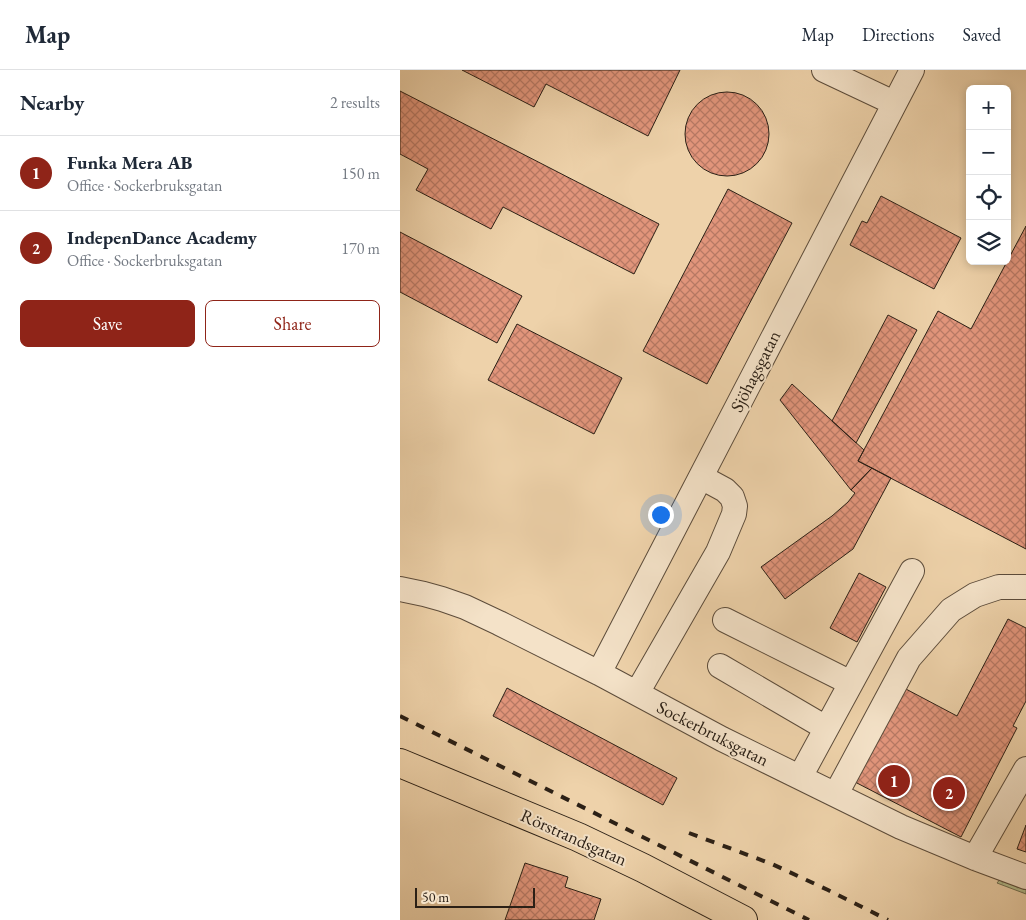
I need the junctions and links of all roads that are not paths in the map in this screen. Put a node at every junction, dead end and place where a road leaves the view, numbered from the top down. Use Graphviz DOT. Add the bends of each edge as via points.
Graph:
graph roads {
  1 [pos="824,70"];
  2 [pos="912,70"];
  3 [pos="894,103"];
  4 [pos="700,477"];
  5 [pos="912,571"];
  6 [pos="1026,587"];
  7 [pos="400,589"];
  8 [pos="725,620"];
  9 [pos="720,666"];
  10 [pos="599,673"];
  11 [pos="851,682"];
  12 [pos="637,694"];
  13 [pos="826,728"];
  14 [pos="400,763"];
  15 [pos="1026,769"];
  16 [pos="800,777"];
  17 [pos="836,794"];
  18 [pos="975,858"];
  19 [pos="1026,877"];
  20 [pos="743,920"];
  1 -- 3 [label="street"];
  2 -- 3 [label="street, Sjöhagsgatan"];
  3 -- 4 [label="street, Sjöhagsgatan"];
  4 -- 10 [label="street, Sjöhagsgatan"];
  4 -- 12 [label="street" via="732,497 734,514 718,552"];
  5 -- 11 [label="street"];
  6 -- 17 [label="street" via="999,587 975,595 951,610 909,658"];
  7 -- 10 [label="street, Sockerbruksgatan" via="465,608"];
  8 -- 11 [label="street"];
  9 -- 13 [label="street"];
  10 -- 12 [label="street, Sockerbruksgatan"];
  11 -- 13 [label="street"];
  12 -- 16 [label="street, Sockerbruksgatan"];
  13 -- 16 [label="street"];
  14 -- 20 [label="main road, Rörstrandsgatan" via="578,837"];
  15 -- 18 [label="street"];
  16 -- 17 [label="street, Sockerbruksgatan"];
  17 -- 18 [label="street, Sockerbruksgatan"];
  18 -- 19 [label="street, Sockerbruksgatan"];
}
